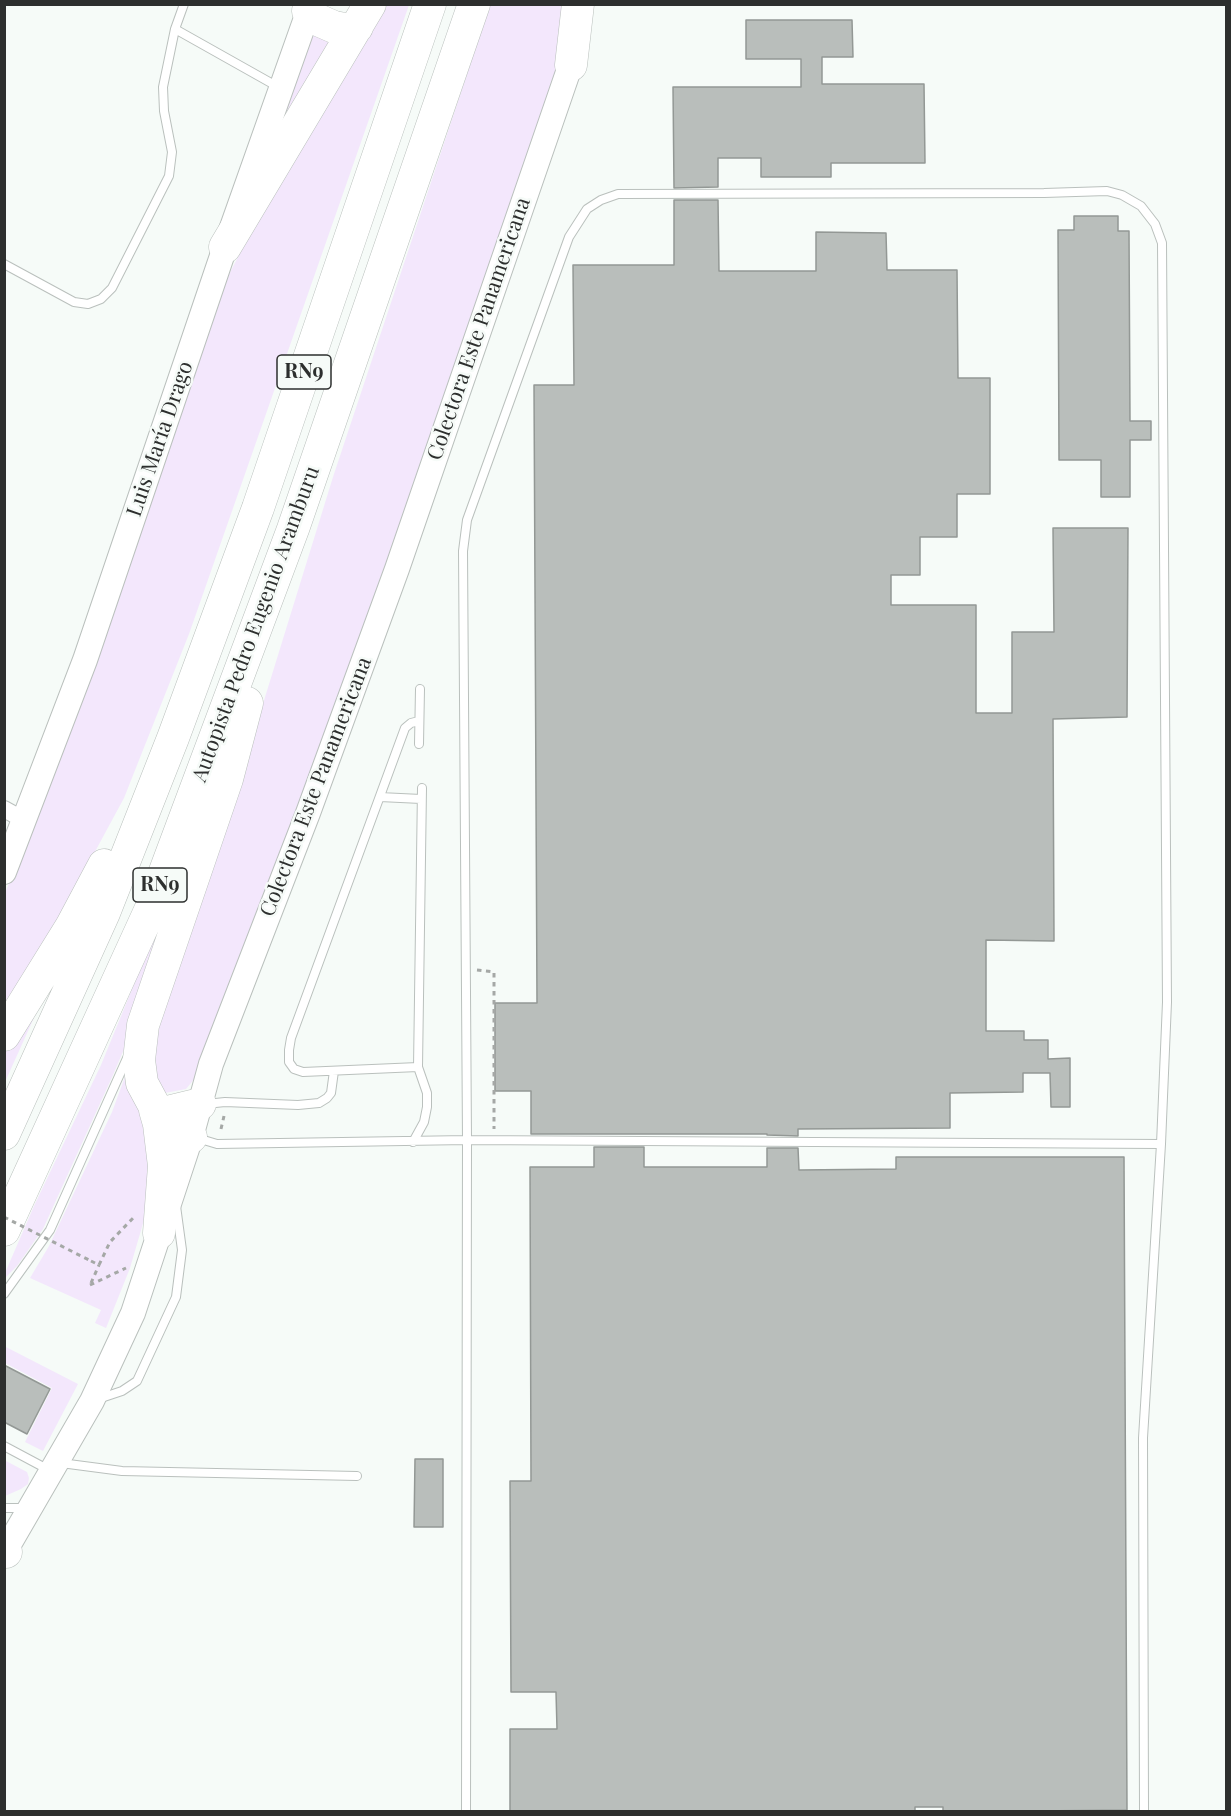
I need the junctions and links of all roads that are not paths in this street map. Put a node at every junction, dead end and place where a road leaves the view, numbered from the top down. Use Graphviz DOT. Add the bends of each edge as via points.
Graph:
graph roads {
  1 [pos="183,4"];
  2 [pos="430,4"];
  3 [pos="474,4"];
  4 [pos="578,4"];
  5 [pos="592,4"];
  6 [pos="310,8"];
  7 [pos="364,16"];
  8 [pos="175,29"];
  9 [pos="571,65"];
  10 [pos="281,88"];
  11 [pos="225,247"];
  12 [pos="4,264"];
  13 [pos="293,530"];
  14 [pos="420,689"];
  15 [pos="419,721"];
  16 [pos="173,738"];
  17 [pos="419,744"];
  18 [pos="422,788"];
  19 [pos="380,797"];
  20 [pos="421,799"];
  21 [pos="14,814"];
  22 [pos="4,872"];
  23 [pos="143,1025"];
  24 [pos="4,1035"];
  25 [pos="418,1067"];
  26 [pos="334,1071"];
  27 [pos="155,1110"];
  28 [pos="212,1110"];
  29 [pos="4,1134"];
  30 [pos="191,1137"];
  31 [pos="467,1140"];
  32 [pos="413,1142"];
  33 [pos="1161,1144"];
  34 [pos="174,1190"];
  35 [pos="148,1224"];
  36 [pos="4,1230"];
  37 [pos="4,1294"];
  38 [pos="92,1401"];
  39 [pos="4,1446"];
  40 [pos="55,1467"];
  41 [pos="357,1476"];
  42 [pos="4,1508"];
  43 [pos="31,1508"];
  44 [pos="5,1552"];
  45 [pos="466,1812"];
  46 [pos="1144,1812"];
  1 -- 8 [label="lane"];
  2 -- 16 [label="highway, Autopista Pedro Eugenio Aramburu / RN9" via="258,508"];
  3 -- 13 [label="highway, Autopista Pedro Eugenio Aramburu / RN9"];
  4 -- 9 [label="highway"];
  5 -- 9 [label="street, Colectora Este Panamericana"];
  6 -- 7 [label="highway" via="318,20 344,29"];
  6 -- 10 [label="street, Luis María Drago"];
  7 -- 11 [label="highway"];
  8 -- 10 [label="lane"];
  8 -- 12 [label="lane" via="163,87 172,152 169,176 112,288 101,299 88,304 74,302"];
  9 -- 28 [label="street, Colectora Este Panamericana" via="397,569 210,1064"];
  10 -- 11 [label="street, Luis María Drago"];
  11 -- 21 [label="street, Luis María Drago" via="85,660"];
  13 -- 23 [label="highway" via="227,779"];
  13 -- 36 [label="highway, Autopista Pedro Eugenio Aramburu / RN9" via="152,906"];
  14 -- 15 [label="lane"];
  15 -- 17 [label="lane"];
  15 -- 19 [label="lane" via="405,728"];
  16 -- 24 [label="highway" via="71,927"];
  16 -- 29 [label="highway, Autopista Pedro Eugenio Aramburu / RN9" via="104,913"];
  18 -- 20 [label="lane"];
  19 -- 20 [label="lane"];
  19 -- 26 [label="lane" via="288,1050 294,1069"];
  20 -- 25 [label="lane"];
  21 -- 22 [label="street, Luis María Drago"];
  23 -- 27 [label="highway" via="139,1060 142,1083"];
  23 -- 37 [label="lane" via="50,1230"];
  25 -- 26 [label="lane"];
  25 -- 32 [label="lane" via="427,1093 427,1107"];
  26 -- 28 [label="lane" via="332,1093 319,1102 225,1102"];
  27 -- 28 [label="highway"];
  27 -- 30 [label="highway" via="172,1129"];
  27 -- 35 [label="highway" via="164,1166"];
  28 -- 30 [label="street, Colectora Este Panamericana"];
  30 -- 32 [label="lane" via="217,1144"];
  30 -- 34 [label="street, Colectora Este Panamericana"];
  31 -- 32 [label="lane"];
  31 -- 33 [label="lane"];
  31 -- 33 [label="lane" via="463,551 466,520 569,237 587,209 618,194 1107,191 1141,206 1155,224 1162,243 1167,1002"];
  31 -- 45 [label="lane"];
  33 -- 46 [label="lane" via="1143,1438"];
  34 -- 35 [label="street, Colectora Este Panamericana"];
  34 -- 38 [label="lane" via="182,1250 176,1297 137,1381 122,1391"];
  35 -- 38 [label="street, Colectora Este Panamericana" via="133,1313"];
  38 -- 40 [label="street, Colectora Este Panamericana"];
  39 -- 40 [label="lane"];
  40 -- 41 [label="lane"];
  40 -- 43 [label="street, Colectora Este Panamericana"];
  42 -- 43 [label="lane"];
  43 -- 44 [label="street, Colectora Este Panamericana"];
}
